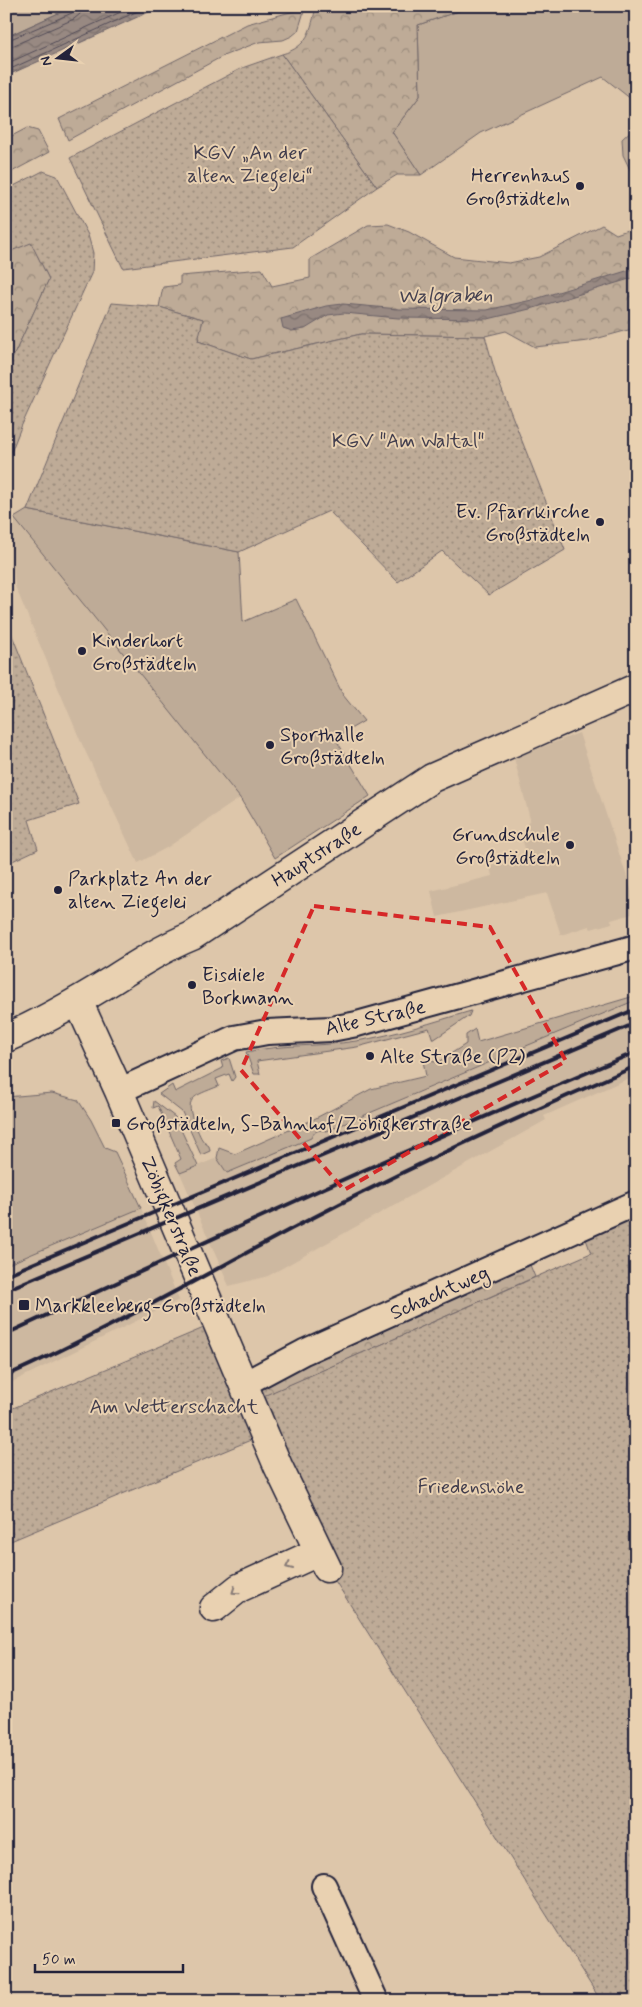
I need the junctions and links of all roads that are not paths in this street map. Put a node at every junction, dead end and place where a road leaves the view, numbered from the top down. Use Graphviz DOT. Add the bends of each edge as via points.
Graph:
graph roads {
  1 [pos="636,688"];
  2 [pos="636,947"];
  3 [pos="78,1001"];
  4 [pos="6,1038"];
  5 [pos="119,1091"];
  6 [pos="636,1203"];
  7 [pos="244,1384"];
  8 [pos="214,1608"];
  9 [pos="324,1886"];
  10 [pos="376,2001"];
  1 -- 3 [label="main road, Hauptstraße" via="432,778 192,936 164,948"];
  2 -- 5 [label="street, Alte Straße" via="357,1024 234,1038"];
  3 -- 4 [label="main road, Hauptstraße"];
  3 -- 5 [label="main road, Zöbigkerstraße"];
  5 -- 7 [label="main road, Zöbigkerstraße"];
  6 -- 7 [label="street, Schachtweg" via="304,1352"];
  7 -- 8 [label="main road, Zöbigkerstraße, one-way" via="323,1560 239,1588"];
  9 -- 10 [label="street"];
}
